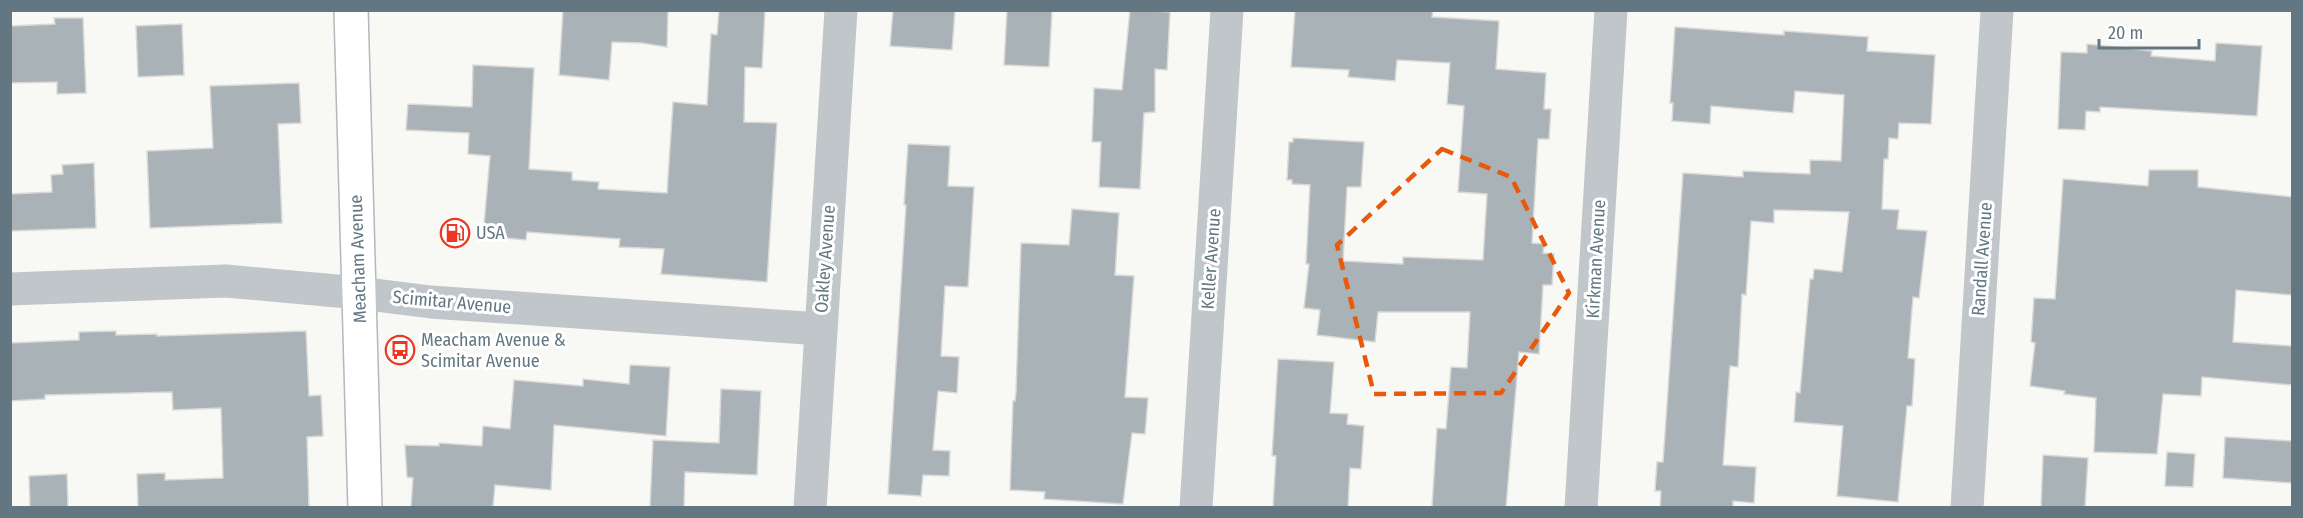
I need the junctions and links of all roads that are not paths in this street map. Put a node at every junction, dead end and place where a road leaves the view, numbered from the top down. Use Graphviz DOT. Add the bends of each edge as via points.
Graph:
graph roads {
  1 [pos="351,10"];
  2 [pos="841,10"];
  3 [pos="1227,10"];
  4 [pos="1611,10"];
  5 [pos="1997,10"];
  6 [pos="10,289"];
  7 [pos="359,293"];
  8 [pos="821,328"];
  9 [pos="365,507"];
  10 [pos="810,507"];
  11 [pos="1196,507"];
  12 [pos="1581,507"];
  13 [pos="1967,507"];
  1 -- 7 [label="main road, Meacham Avenue"];
  2 -- 8 [label="street, Oakley Avenue"];
  3 -- 11 [label="street, Keller Avenue"];
  4 -- 12 [label="street, Kirkman Avenue"];
  5 -- 13 [label="street, Randall Avenue"];
  6 -- 7 [label="street, Scimitar Avenue" via="226,281"];
  7 -- 8 [label="street, Scimitar Avenue" via="431,302"];
  7 -- 9 [label="main road, Meacham Avenue"];
  8 -- 10 [label="street, Oakley Avenue"];
}
